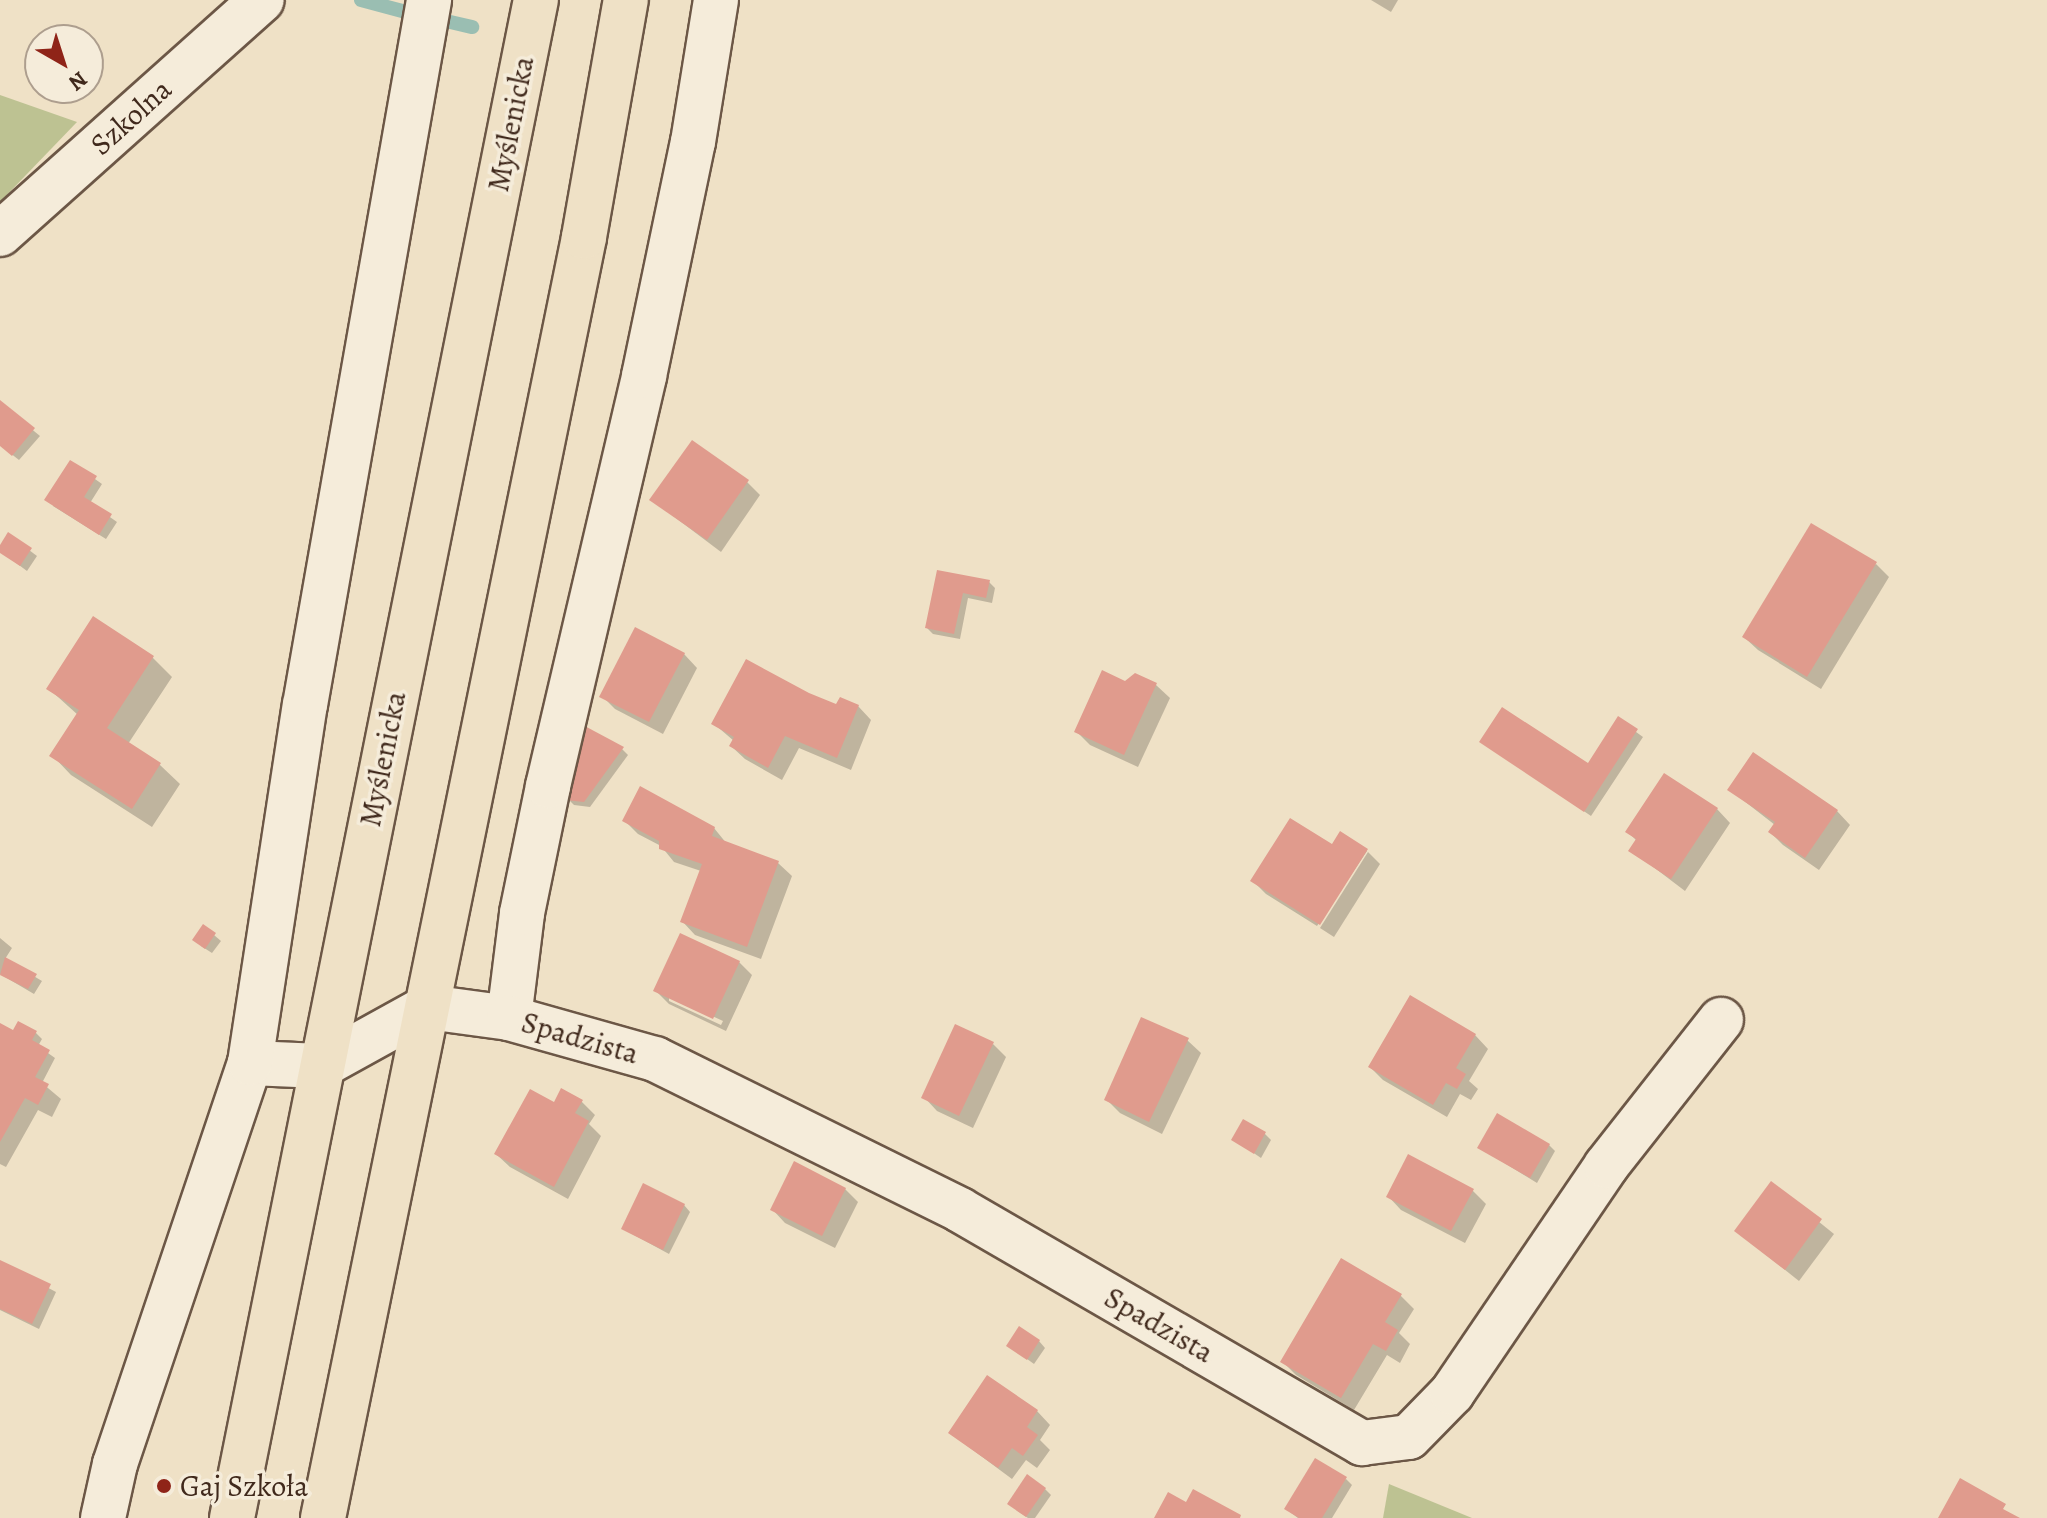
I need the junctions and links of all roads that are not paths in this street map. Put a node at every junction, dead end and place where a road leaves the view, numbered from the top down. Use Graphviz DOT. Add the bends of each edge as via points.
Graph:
graph roads {
  1 [pos="262,0"];
  2 [pos="429,0"];
  3 [pos="536,0"];
  4 [pos="626,0"];
  5 [pos="716,0"];
  6 [pos="0,234"];
  7 [pos="428,1007"];
  8 [pos="509,1018"];
  9 [pos="1721,1020"];
  10 [pos="250,1063"];
  11 [pos="321,1066"];
  12 [pos="103,1518"];
  13 [pos="232,1518"];
  14 [pos="323,1518"];
  1 -- 6 [label="street, Szkolna"];
  2 -- 10 [label="street" via="305,705"];
  3 -- 11 [label="highway, Myślenicka"];
  4 -- 7 [label="highway" via="581,253"];
  5 -- 8 [label="street" via="693,142 644,376 533,856"];
  7 -- 8 [label="street, Spadzista"];
  7 -- 11 [label="street"];
  7 -- 14 [label="highway"];
  8 -- 9 [label="street, Spadzista" via="655,1059 946,1203 1362,1443 1409,1437 1452,1393 1606,1166"];
  10 -- 11 [label="street"];
  10 -- 12 [label="street" via="115,1464"];
  11 -- 13 [label="highway, Myślenicka"];
}
